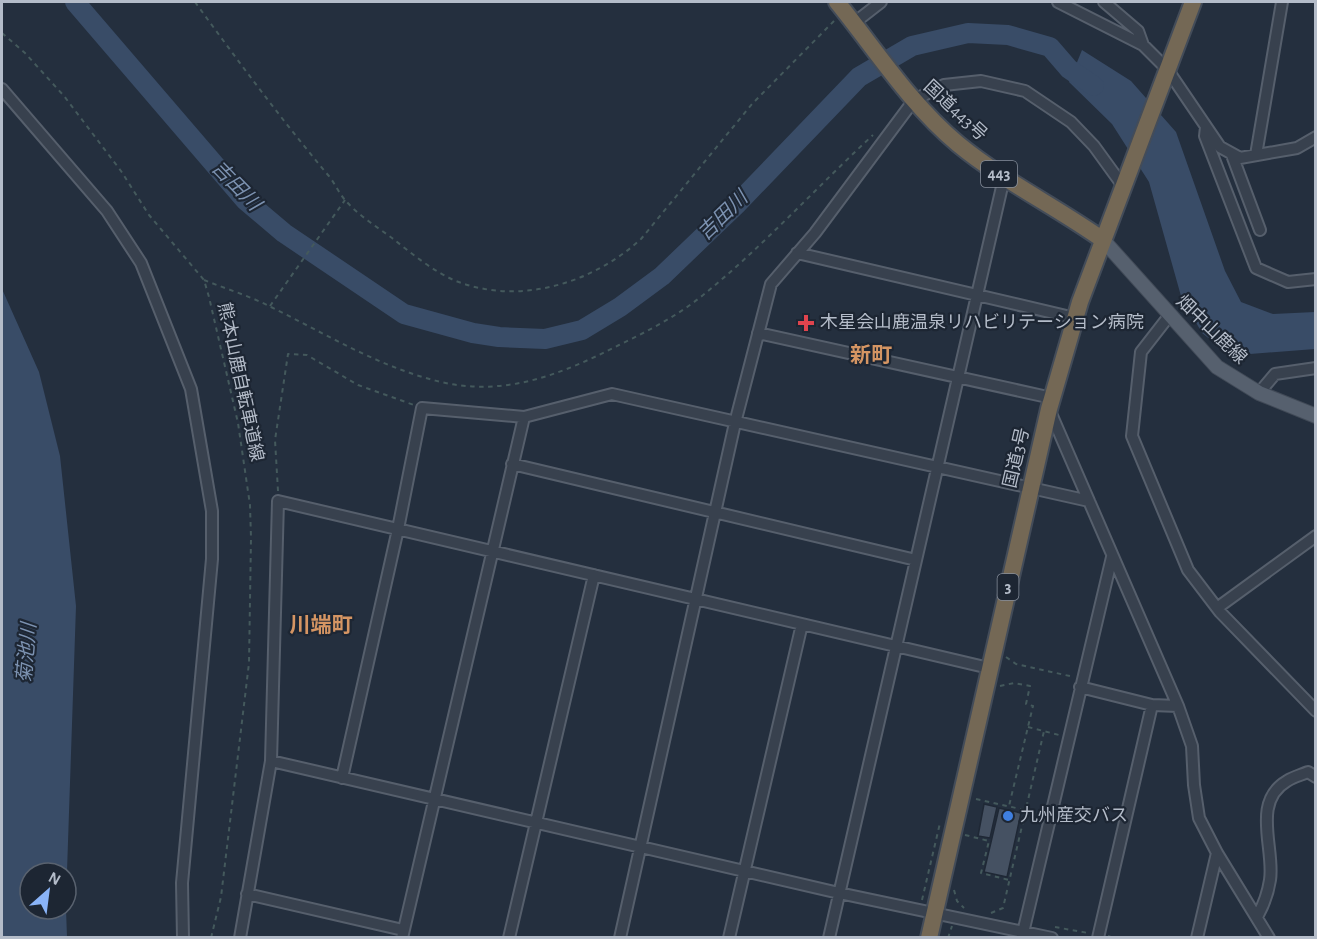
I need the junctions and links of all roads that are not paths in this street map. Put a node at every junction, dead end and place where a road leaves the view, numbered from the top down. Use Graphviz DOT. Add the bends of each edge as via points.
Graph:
graph roads {
  1 [pos="881,2"];
  2 [pos="1058,2"];
  3 [pos="1104,2"];
  4 [pos="1193,2"];
  5 [pos="1282,2"];
  6 [pos="845,12"];
  7 [pos="1143,45"];
  8 [pos="1167,69"];
  9 [pos="2,89"];
  10 [pos="910,96"];
  11 [pos="1206,126"];
  12 [pos="1316,137"];
  13 [pos="1232,155"];
  14 [pos="1256,155"];
  15 [pos="1004,178"];
  16 [pos="1123,186"];
  17 [pos="1260,230"];
  18 [pos="1103,240"];
  19 [pos="797,253"];
  20 [pos="1316,279"];
  21 [pos="976,294"];
  22 [pos="1169,316"];
  23 [pos="1075,318"];
  24 [pos="758,333"];
  25 [pos="1316,368"];
  26 [pos="957,377"];
  27 [pos="1259,393"];
  28 [pos="1051,403"];
  29 [pos="1316,416"];
  30 [pos="524,417"];
  31 [pos="735,423"];
  32 [pos="512,464"];
  33 [pos="936,467"];
  34 [pos="1030,488"];
  35 [pos="1089,501"];
  36 [pos="715,513"];
  37 [pos="398,529"];
  38 [pos="1316,536"];
  39 [pos="492,551"];
  40 [pos="1112,556"];
  41 [pos="916,560"];
  42 [pos="594,575"];
  43 [pos="696,599"];
  44 [pos="1217,608"];
  45 [pos="802,624"];
  46 [pos="894,646"];
  47 [pos="996,669"];
  48 [pos="1076,687"];
  49 [pos="1152,705"];
  50 [pos="1178,706"];
  51 [pos="1316,711"];
  52 [pos="271,761"];
  53 [pos="1316,777"];
  54 [pos="342,778"];
  55 [pos="434,799"];
  56 [pos="536,822"];
  57 [pos="640,847"];
  58 [pos="1217,854"];
  59 [pos="744,871"];
  60 [pos="839,893"];
  61 [pos="247,894"];
  62 [pos="934,913"];
  63 [pos="1257,915"];
  64 [pos="403,934"];
  65 [pos="1023,935"];
  66 [pos="1098,936"];
  67 [pos="183,938"];
  68 [pos="240,938"];
  69 [pos="509,938"];
  70 [pos="620,938"];
  71 [pos="729,938"];
  72 [pos="829,938"];
  73 [pos="929,938"];
  74 [pos="1052,938"];
  75 [pos="1197,938"];
  76 [pos="1269,938"];
  1 -- 6 [label="street"];
  2 -- 7 [label="street"];
  3 -- 7 [label="street" via="1138,31"];
  4 -- 8 [label="highway, 国道3号 / 3"];
  5 -- 14 [label="street"];
  6 -- 10 [label="highway, 国道443号 / 443"];
  7 -- 8 [label="street"];
  8 -- 11 [label="street"];
  8 -- 16 [label="highway, 国道3号 / 3"];
  9 -- 67 [label="street" via="107,211 141,263 191,389 212,511 212,559 182,883"];
  10 -- 15 [label="highway, 国道443号 / 443" via="957,143"];
  10 -- 16 [label="street" via="944,85 981,81 1025,91 1071,122"];
  10 -- 19 [label="street" via="864,169"];
  11 -- 13 [label="street" via="1220,147"];
  11 -- 20 [label="street" via="1205,136 1256,268 1288,282"];
  12 -- 14 [label="street" via="1297,148"];
  13 -- 14 [label="street"];
  13 -- 17 [label="street"];
  15 -- 18 [label="highway, 国道443号 / 443"];
  15 -- 21 [label="street"];
  16 -- 18 [label="highway, 国道3号 / 3"];
  18 -- 22 [label="main road, 畑中山鹿線"];
  18 -- 23 [label="highway, 国道3号 / 3"];
  19 -- 21 [label="street"];
  19 -- 24 [label="street" via="771,284"];
  21 -- 23 [label="street"];
  21 -- 26 [label="street"];
  22 -- 27 [label="main road, 畑中山鹿線" via="1217,367"];
  22 -- 44 [label="street" via="1141,352 1132,436 1188,570"];
  23 -- 28 [label="highway, 国道3号 / 3"];
  24 -- 26 [label="street"];
  24 -- 31 [label="street"];
  25 -- 27 [label="street" via="1275,374"];
  26 -- 28 [label="street"];
  26 -- 33 [label="street"];
  27 -- 29 [label="main road, 畑中山鹿線"];
  28 -- 34 [label="highway, 国道3号 / 3"];
  28 -- 35 [label="street"];
  30 -- 31 [label="street" via="612,394"];
  30 -- 32 [label="street"];
  30 -- 37 [label="street" via="422,408"];
  31 -- 33 [label="street"];
  31 -- 36 [label="street"];
  32 -- 36 [label="street"];
  32 -- 39 [label="street"];
  33 -- 34 [label="street"];
  33 -- 41 [label="street"];
  34 -- 35 [label="street"];
  34 -- 47 [label="highway, 国道3号 / 3"];
  35 -- 40 [label="street"];
  36 -- 41 [label="street"];
  36 -- 43 [label="street"];
  37 -- 39 [label="street"];
  37 -- 52 [label="street" via="278,501"];
  37 -- 54 [label="street"];
  38 -- 44 [label="street"];
  39 -- 42 [label="street"];
  39 -- 55 [label="street"];
  40 -- 48 [label="street"];
  40 -- 50 [label="street"];
  41 -- 46 [label="street"];
  42 -- 43 [label="street"];
  42 -- 56 [label="street"];
  43 -- 45 [label="street"];
  43 -- 57 [label="street"];
  44 -- 51 [label="street"];
  45 -- 46 [label="street"];
  45 -- 59 [label="street"];
  46 -- 47 [label="street"];
  46 -- 60 [label="street"];
  47 -- 62 [label="highway, 国道3号 / 3"];
  48 -- 49 [label="street"];
  48 -- 65 [label="street"];
  49 -- 50 [label="street"];
  49 -- 66 [label="street"];
  50 -- 58 [label="street" via="1192,746 1199,818"];
  52 -- 54 [label="street"];
  52 -- 61 [label="street"];
  53 -- 63 [label="street" via="1308,772 1285,782 1269,801 1266,830 1270,878 1265,903"];
  54 -- 55 [label="street"];
  55 -- 56 [label="street"];
  55 -- 64 [label="street"];
  56 -- 57 [label="street"];
  56 -- 69 [label="street"];
  57 -- 59 [label="street"];
  57 -- 70 [label="street"];
  58 -- 63 [label="street"];
  58 -- 75 [label="street"];
  59 -- 60 [label="street"];
  59 -- 71 [label="street"];
  60 -- 62 [label="street"];
  60 -- 72 [label="street"];
  61 -- 64 [label="street"];
  61 -- 68 [label="street"];
  62 -- 65 [label="street"];
  62 -- 73 [label="highway, 国道3号 / 3"];
  63 -- 76 [label="street"];
  65 -- 74 [label="street"];
}
